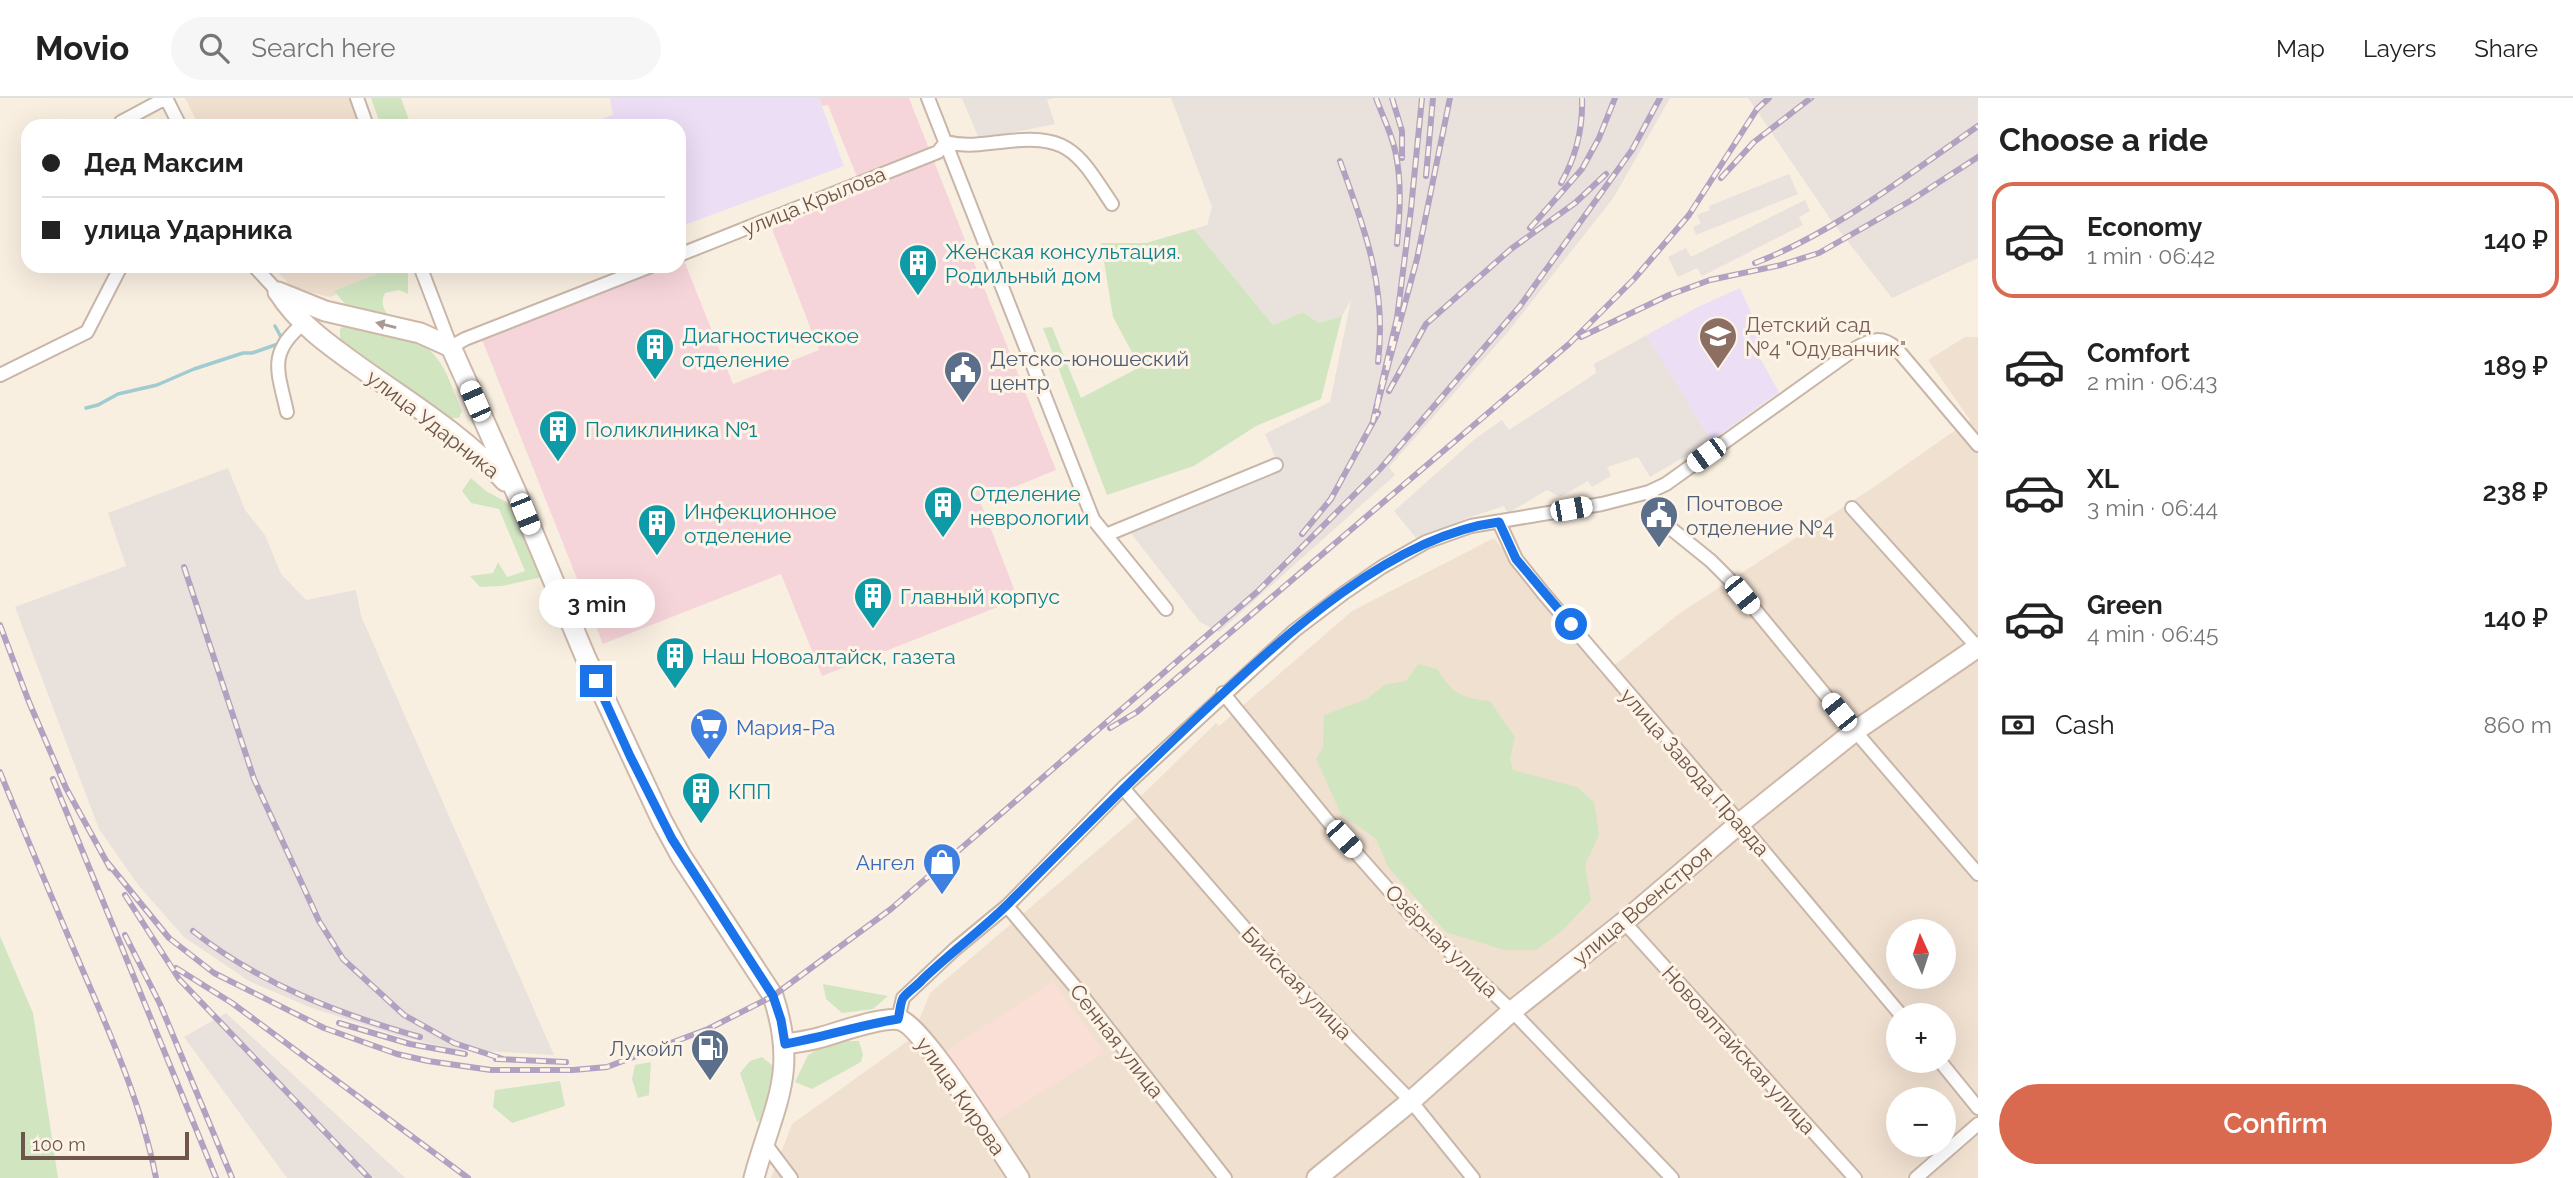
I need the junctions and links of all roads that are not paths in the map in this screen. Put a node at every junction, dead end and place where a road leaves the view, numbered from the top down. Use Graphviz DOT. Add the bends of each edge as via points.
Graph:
graph roads {
  1 [pos="166,98"];
  2 [pos="357,98"];
  3 [pos="928,98"];
  4 [pos="127,119"];
  5 [pos="176,119"];
  6 [pos="364,119"];
  7 [pos="946,142"];
  8 [pos="1112,204"];
  9 [pos="686,252"];
  10 [pos="117,273"];
  11 [pos="260,273"];
  12 [pos="423,273"];
  13 [pos="633,273"];
  14 [pos="278,292"];
  15 [pos="356,318"];
  16 [pos="304,323"];
  17 [pos="450,347"];
  18 [pos="342,354"];
  19 [pos="0,374"];
  20 [pos="475,401"];
  21 [pos="287,412"];
  22 [pos="438,423"];
  23 [pos="1978,444"];
  24 [pos="1276,465"];
  25 [pos="516,492"];
  26 [pos="1648,492"];
  27 [pos="1852,508"];
  28 [pos="1499,522"];
  29 [pos="1106,535"];
  30 [pos="1166,609"];
  31 [pos="1978,648"];
  32 [pos="1223,693"];
  33 [pos="1855,731"];
  34 [pos="1123,788"];
  35 [pos="1740,823"];
  36 [pos="1978,874"];
  37 [pos="1007,906"];
  38 [pos="1624,922"];
  39 [pos="1891,1003"];
  40 [pos="1512,1011"];
  41 [pos="898,1019"];
  42 [pos="785,1044"];
  43 [pos="1950,1073"];
  44 [pos="1411,1101"];
  45 [pos="1978,1108"];
  46 [pos="1978,1124"];
  47 [pos="765,1142"];
  48 [pos="754,1178"];
  49 [pos="791,1178"];
  50 [pos="1019,1178"];
  51 [pos="1225,1178"];
  52 [pos="1318,1178"];
  53 [pos="1473,1178"];
  54 [pos="1672,1178"];
  55 [pos="1855,1178"];
  56 [pos="1916,1178"];
  1 -- 4 [label="street"];
  1 -- 5 [label="street"];
  2 -- 6 [label="street"];
  3 -- 7 [label="street"];
  7 -- 8 [label="street" via="964,146 1013,140 1056,143 1075,152"];
  7 -- 9 [label="street, улица Крылова" via="938,152"];
  7 -- 29 [label="street" via="1093,519"];
  10 -- 19 [label="street" via="87,331"];
  11 -- 14 [label="street"];
  12 -- 17 [label="street, улица Ударника"];
  13 -- 17 [label="street"];
  14 -- 15 [label="street"];
  14 -- 16 [label="street, улица Ударника"];
  17 -- 15 [label="street, one-way" via="420,333"];
  15 -- 18 [label="street" via="339,320 332,332"];
  16 -- 18 [label="street, улица Ударника"];
  16 -- 21 [label="street" via="293,332 276,365"];
  17 -- 20 [label="street, улица Ударника"];
  18 -- 22 [label="street, улица Ударника"];
  20 -- 22 [label="street" via="472,419 466,423 459,427"];
  20 -- 25 [label="street, улица Ударника"];
  22 -- 25 [label="street, улица Ударника" via="489,463"];
  23 -- 26 [label="street" via="1896,348 1885,340 1872,340"];
  24 -- 29 [label="street"];
  25 -- 42 [label="street, улица Ударника" via="646,789 681,856 773,996"];
  26 -- 28 [label="street"];
  26 -- 33 [label="street" via="1669,527 1734,584"];
  27 -- 31 [label="street"];
  28 -- 32 [label="street" via="1471,526 1426,542 1382,567 1294,631"];
  28 -- 35 [label="street, улица Завода Правда" via="1516,559 1544,594"];
  29 -- 30 [label="street"];
  31 -- 33 [label="street, улица Военстроя"];
  32 -- 34 [label="street"];
  32 -- 40 [label="street, Озёрная улица" via="1411,915"];
  33 -- 35 [label="street, улица Военстроя"];
  33 -- 36 [label="street"];
  34 -- 37 [label="street"];
  34 -- 44 [label="street, Бийская улица" via="1267,954"];
  35 -- 38 [label="street, улица Военстроя"];
  35 -- 39 [label="street, улица Завода Правда"];
  37 -- 41 [label="street" via="903,999"];
  37 -- 51 [label="street, Сенная улица"];
  38 -- 40 [label="street, улица Военстроя"];
  38 -- 55 [label="street, Новоалтайская улица"];
  40 -- 44 [label="street, улица Военстроя"];
  40 -- 54 [label="street, Озёрная улица"];
  41 -- 42 [label="street"];
  41 -- 50 [label="street, улица Кирова" via="910,1024 945,1068"];
  42 -- 47 [label="street, улица Ударника" via="782,1091"];
  43 -- 45 [label="street"];
  44 -- 52 [label="street, улица Военстроя"];
  44 -- 53 [label="street, Бийская улица"];
  46 -- 56 [label="street"];
  47 -- 48 [label="street, улица Ударника"];
  47 -- 49 [label="street"];
}
